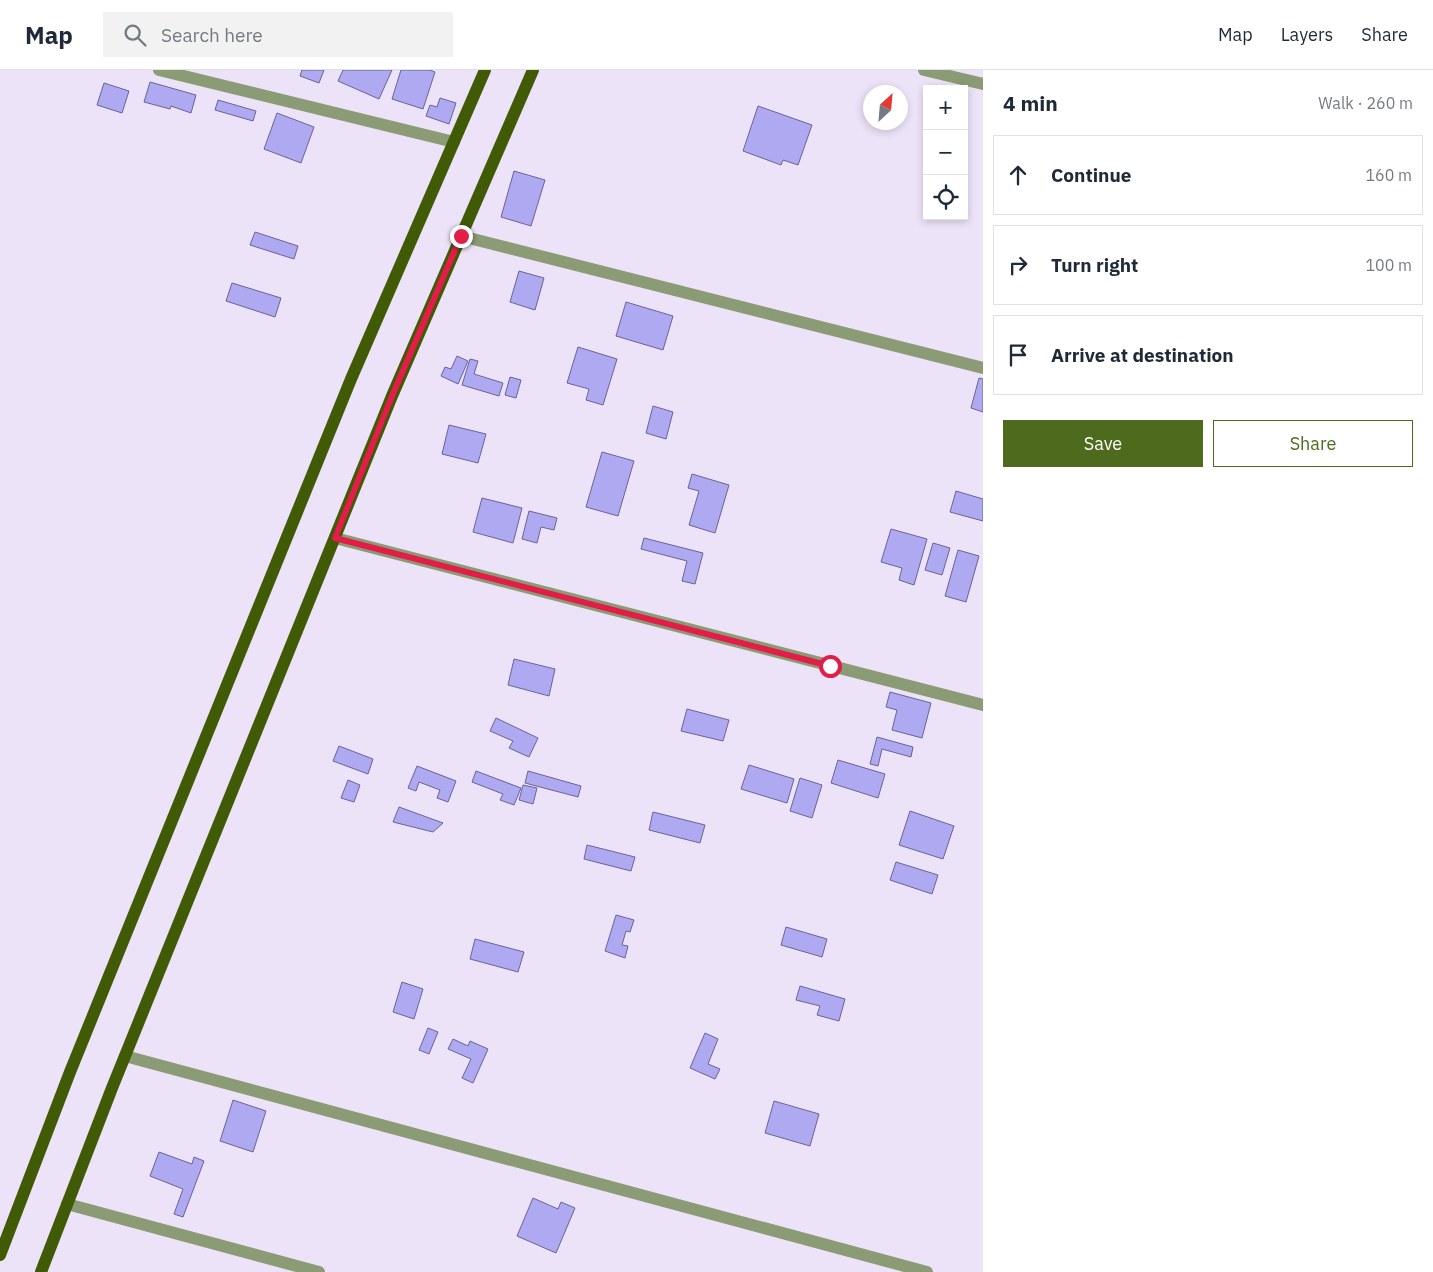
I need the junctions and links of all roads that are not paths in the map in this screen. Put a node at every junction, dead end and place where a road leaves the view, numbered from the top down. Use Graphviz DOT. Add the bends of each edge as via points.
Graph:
graph roads {
  1 [pos="160,70"];
  2 [pos="485,70"];
  3 [pos="533,70"];
  4 [pos="924,70"];
  5 [pos="983,84"];
  6 [pos="454,142"];
  7 [pos="461,236"];
  8 [pos="983,368"];
  9 [pos="335,538"];
  10 [pos="983,705"];
  11 [pos="124,1056"];
  12 [pos="67,1204"];
  13 [pos="0,1255"];
  14 [pos="41,1272"];
  15 [pos="319,1272"];
  16 [pos="927,1272"];
  1 -- 6 [label="street"];
  2 -- 6 [label="main road"];
  3 -- 7 [label="main road"];
  4 -- 5 [label="street"];
  6 -- 13 [label="main road" via="351,379 70,1072"];
  7 -- 8 [label="street"];
  7 -- 9 [label="main road"];
  9 -- 10 [label="street"];
  9 -- 11 [label="main road"];
  11 -- 12 [label="main road"];
  11 -- 16 [label="street"];
  12 -- 14 [label="main road"];
  12 -- 15 [label="street"];
}
